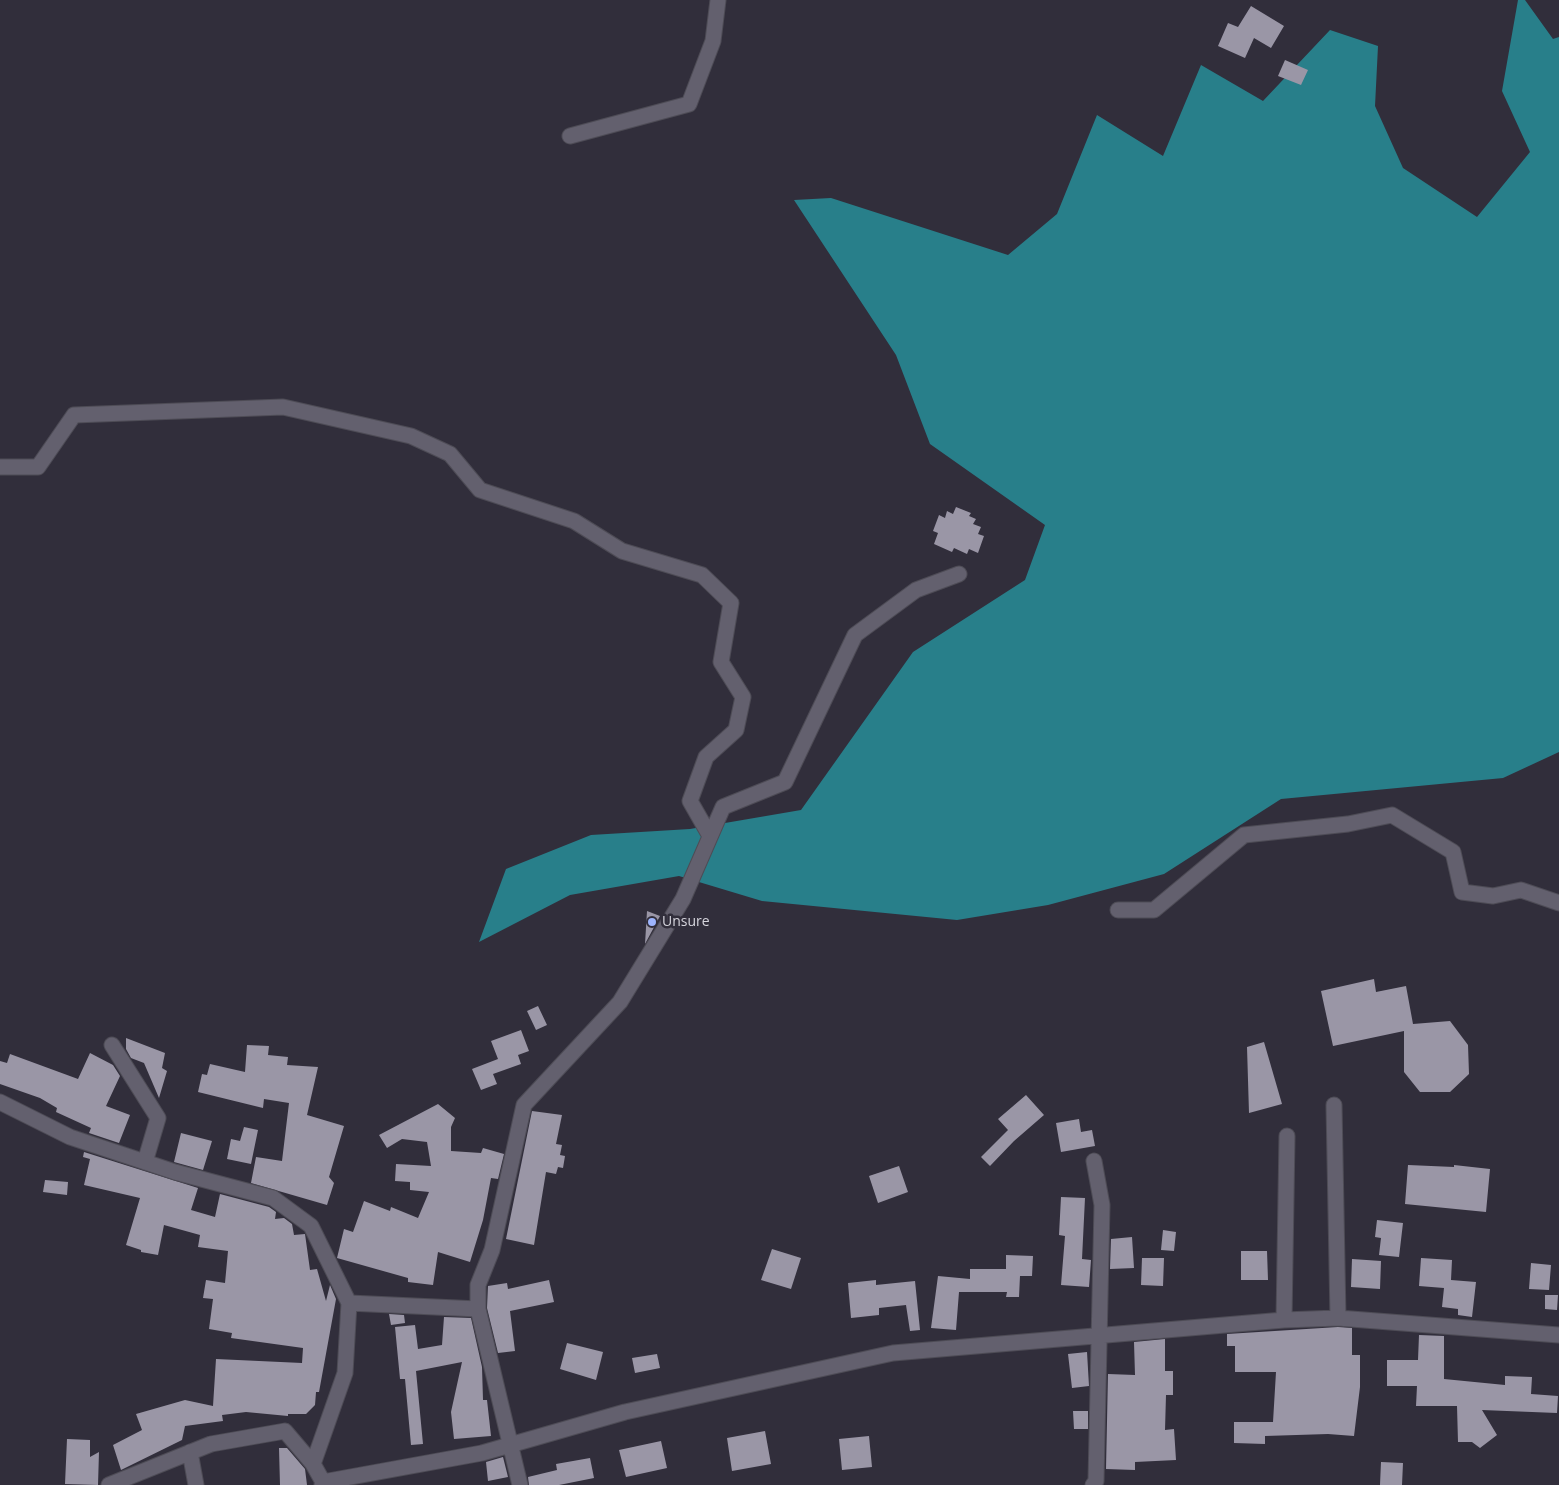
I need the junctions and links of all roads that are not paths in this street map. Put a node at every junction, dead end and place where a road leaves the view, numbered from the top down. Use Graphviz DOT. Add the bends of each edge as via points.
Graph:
graph roads {
  1 [pos="718,0"];
  2 [pos="570,136"];
  3 [pos="0,468"];
  4 [pos="959,574"];
  5 [pos="710,836"];
  6 [pos="1559,903"];
  7 [pos="1118,910"];
  8 [pos="112,1045"];
  9 [pos="1334,1105"];
  10 [pos="4,1108"];
  11 [pos="1287,1136"];
  12 [pos="1094,1161"];
  13 [pos="145,1162"];
  14 [pos="349,1303"];
  15 [pos="478,1309"];
  16 [pos="1338,1318"];
  17 [pos="1284,1320"];
  18 [pos="1559,1335"];
  19 [pos="1098,1336"];
  20 [pos="510,1444"];
  21 [pos="190,1452"];
  22 [pos="313,1464"];
  23 [pos="322,1484"];
  24 [pos="109,1485"];
  25 [pos="196,1485"];
  26 [pos="520,1485"];
  27 [pos="1093,1485"];
  1 -- 2 [label="street" via="713,41 689,104"];
  3 -- 5 [label="street" via="38,467 74,415 283,407 411,436 450,454 480,490 574,521 622,551 702,575 731,603 721,662 744,697 736,730 706,757 690,801"];
  4 -- 5 [label="street" via="916,590 855,635 785,782 723,807"];
  5 -- 15 [label="street" via="683,899 620,1002 524,1105 492,1250 478,1285"];
  6 -- 7 [label="street" via="1522,890 1493,896 1462,892 1453,852 1392,816 1244,835 1154,910"];
  8 -- 13 [label="street" via="158,1118"];
  9 -- 16 [label="street"];
  10 -- 13 [label="street" via="70,1137"];
  11 -- 17 [label="street"];
  12 -- 19 [label="street" via="1102,1204"];
  13 -- 14 [label="street" via="273,1198 312,1226"];
  14 -- 15 [label="street"];
  14 -- 22 [label="street" via="345,1373"];
  15 -- 20 [label="street"];
  16 -- 17 [label="street"];
  16 -- 18 [label="street"];
  17 -- 19 [label="street"];
  19 -- 20 [label="street" via="892,1353 625,1412"];
  19 -- 27 [label="street" via="1096,1481"];
  20 -- 23 [label="street" via="482,1453"];
  20 -- 26 [label="street"];
  21 -- 22 [label="street" via="211,1444 285,1431"];
  21 -- 24 [label="street"];
  21 -- 25 [label="street"];
  22 -- 23 [label="street"];
}
